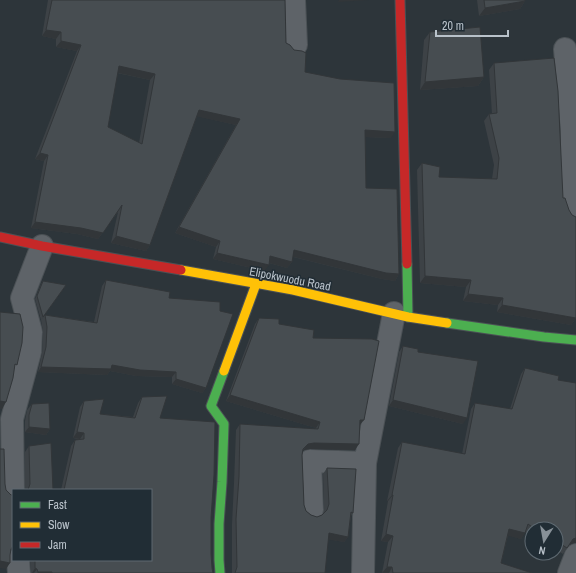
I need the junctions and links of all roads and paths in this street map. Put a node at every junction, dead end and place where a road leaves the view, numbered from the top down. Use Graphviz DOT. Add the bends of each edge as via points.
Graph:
graph roads {
  1 [pos="294,0"];
  2 [pos="400,0"];
  3 [pos="296,45"];
  4 [pos="565,49"];
  5 [pos="576,213"];
  6 [pos="0,237"];
  7 [pos="42,246"];
  8 [pos="256,284"];
  9 [pos="401,315"];
  10 [pos="576,340"];
  11 [pos="365,463"];
  12 [pos="13,489"];
  13 [pos="312,510"];
  14 [pos="576,555"];
  15 [pos="18,561"];
  16 [pos="19,573"];
  17 [pos="220,573"];
  18 [pos="363,573"];
  19 [pos="569,573"];
  1 -- 3 [label="street"];
  2 -- 9 [label="street"];
  4 -- 5 [label="street" via="572,131 572,201"];
  6 -- 7 [label="street, Elipokwuodu Road"];
  7 -- 8 [label="street, Elipokwuodu Road"];
  7 -- 12 [label="street" via="22,298 31,332 30,352 12,420"];
  8 -- 9 [label="street, Elipokwuodu Road"];
  8 -- 17 [label="street" via="211,406 224,424 219,524"];
  9 -- 10 [label="street, Elipokwuodu Road"];
  9 -- 11 [label="street"];
  11 -- 13 [label="street" via="310,460"];
  11 -- 18 [label="street"];
  14 -- 19 [label="street"];
  15 -- 16 [label="street"];
}
